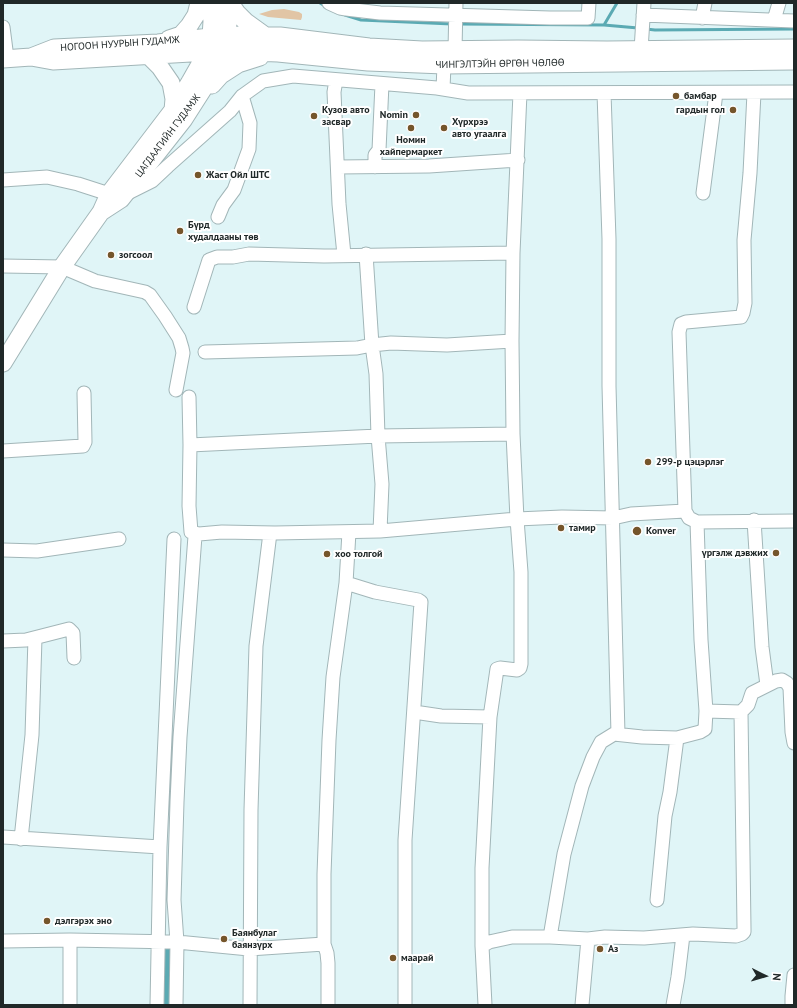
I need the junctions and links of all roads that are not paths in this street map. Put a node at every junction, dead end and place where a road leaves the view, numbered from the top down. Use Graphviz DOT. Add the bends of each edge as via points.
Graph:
graph roads {
  1 [pos="199,3"];
  2 [pos="210,3"];
  3 [pos="226,3"];
  4 [pos="230,3"];
  5 [pos="329,3"];
  6 [pos="589,3"];
  7 [pos="705,3"];
  8 [pos="779,3"];
  9 [pos="346,6"];
  10 [pos="380,8"];
  11 [pos="455,11"];
  12 [pos="702,18"];
  13 [pos="774,20"];
  14 [pos="794,21"];
  15 [pos="643,26"];
  16 [pos="3,27"];
  17 [pos="264,35"];
  18 [pos="455,42"];
  19 [pos="217,44"];
  20 [pos="794,48"];
  21 [pos="153,49"];
  22 [pos="278,53"];
  23 [pos="5,59"];
  24 [pos="794,61"];
  25 [pos="393,63"];
  26 [pos="444,65"];
  27 [pos="336,80"];
  28 [pos="387,84"];
  29 [pos="443,89"];
  30 [pos="794,92"];
  31 [pos="520,93"];
  32 [pos="604,93"];
  33 [pos="716,93"];
  34 [pos="754,93"];
  35 [pos="242,96"];
  36 [pos="178,114"];
  37 [pos="518,160"];
  38 [pos="375,166"];
  39 [pos="338,167"];
  40 [pos="3,180"];
  41 [pos="703,193"];
  42 [pos="116,195"];
  43 [pos="218,216"];
  44 [pos="513,253"];
  45 [pos="366,254"];
  46 [pos="344,255"];
  47 [pos="3,266"];
  48 [pos="62,267"];
  49 [pos="194,307"];
  50 [pos="512,341"];
  51 [pos="372,345"];
  52 [pos="205,352"];
  53 [pos="3,363"];
  54 [pos="176,390"];
  55 [pos="84,393"];
  56 [pos="190,397"];
  57 [pos="513,434"];
  58 [pos="378,436"];
  59 [pos="190,445"];
  60 [pos="3,451"];
  61 [pos="685,511"];
  62 [pos="613,518"];
  63 [pos="516,519"];
  64 [pos="754,520"];
  65 [pos="794,521"];
  66 [pos="697,522"];
  67 [pos="349,532"];
  68 [pos="380,532"];
  69 [pos="270,533"];
  70 [pos="199,534"];
  71 [pos="119,539"];
  72 [pos="174,539"];
  73 [pos="3,550"];
  74 [pos="346,583"];
  75 [pos="192,590"];
  76 [pos="173,591"];
  77 [pos="35,638"];
  78 [pos="3,641"];
  79 [pos="74,658"];
  80 [pos="767,685"];
  81 [pos="706,711"];
  82 [pos="414,712"];
  83 [pos="741,712"];
  84 [pos="490,717"];
  85 [pos="618,734"];
  86 [pos="677,738"];
  87 [pos="794,743"];
  88 [pos="3,837"];
  89 [pos="21,839"];
  90 [pos="160,847"];
  91 [pos="657,900"];
  92 [pos="683,935"];
  93 [pos="550,937"];
  94 [pos="588,939"];
  95 [pos="70,940"];
  96 [pos="3,941"];
  97 [pos="158,942"];
  98 [pos="177,942"];
  99 [pos="324,944"];
  100 [pos="482,946"];
  101 [pos="249,949"];
  102 [pos="794,974"];
  103 [pos="70,1005"];
  104 [pos="157,1005"];
  105 [pos="176,1005"];
  106 [pos="250,1005"];
  107 [pos="328,1005"];
  108 [pos="405,1005"];
  109 [pos="485,1005"];
  110 [pos="582,1005"];
  111 [pos="673,1005"];
  112 [pos="792,1005"];
  1 -- 21 [label="main road" via="196,14 181,35"];
  2 -- 19 [label="main road"];
  3 -- 19 [label="main road" via="228,23"];
  4 -- 17 [label="main road" via="246,22"];
  5 -- 9 [label="street" via="340,8"];
  6 -- 11 [label="street" via="588,18 506,18"];
  7 -- 12 [label="street"];
  8 -- 13 [label="street"];
  9 -- 10 [label="street"];
  10 -- 11 [label="street" via="432,15"];
  11 -- 18 [label="street"];
  12 -- 13 [label="street"];
  12 -- 15 [label="street"];
  13 -- 14 [label="street"];
  15 -- 18 [label="main road, ЧИНГЭЛТЭЙН ӨРГӨН ЧӨЛӨӨ"];
  15 -- 20 [label="main road, ЧИНГЭЛТЭЙН ӨРГӨН ЧӨЛӨӨ"];
  16 -- 23 [label="street"];
  17 -- 18 [label="main road, ЧИНГЭЛТЭЙН ӨРГӨН ЧӨЛӨӨ" via="413,50"];
  17 -- 19 [label="main road, ЧИНГЭЛТЭЙН ӨРГӨН ЧӨЛӨӨ"];
  19 -- 21 [label="main road, НОГООН НУУРЫН ГУДАМЖ"];
  19 -- 22 [label="main road, ЧИНГЭЛТЭЙН ӨРГӨН ЧӨЛӨӨ"];
  19 -- 36 [label="main road, ЦАГДААГИЙН ГУДАМЖ" via="207,83"];
  21 -- 23 [label="main road, НОГООН НУУРЫН ГУДАМЖ" via="53,62 31,57"];
  21 -- 36 [label="main road" via="170,83"];
  22 -- 25 [label="main road, ЧИНГЭЛТЭЙН ӨРГӨН ЧӨЛӨӨ"];
  22 -- 36 [label="main road" via="238,64 221,75"];
  24 -- 26 [label="main road, ЧИНГЭЛТЭЙН ӨРГӨН ЧӨЛӨӨ"];
  25 -- 26 [label="main road, ЧИНГЭЛТЭЙН ӨРГӨН ЧӨЛӨӨ"];
  25 -- 28 [label="street"];
  26 -- 29 [label="street"];
  27 -- 28 [label="street"];
  27 -- 35 [label="street" via="293,76 263,81"];
  27 -- 39 [label="street" via="334,92"];
  28 -- 29 [label="street"];
  28 -- 38 [label="street"];
  29 -- 31 [label="street" via="468,93"];
  30 -- 34 [label="street"];
  31 -- 32 [label="street"];
  31 -- 37 [label="street"];
  32 -- 33 [label="street"];
  32 -- 62 [label="street" via="610,239 609,386"];
  33 -- 34 [label="street"];
  33 -- 41 [label="street"];
  34 -- 61 [label="street" via="744,240 743,313 741,317 686,322 681,324 679,332"];
  35 -- 42 [label="street" via="230,111 152,181"];
  35 -- 43 [label="street" via="250,123 248,149 234,190"];
  36 -- 42 [label="main road, ЦАГДААГИЙН ГУДАМЖ"];
  37 -- 38 [label="street" via="429,166"];
  37 -- 44 [label="street"];
  38 -- 39 [label="street"];
  39 -- 46 [label="street"];
  40 -- 42 [label="street" via="47,177"];
  42 -- 48 [label="main road, ЦАГДААГИЙН ГУДАМЖ"];
  44 -- 45 [label="street"];
  44 -- 50 [label="street"];
  45 -- 46 [label="street"];
  45 -- 51 [label="street"];
  46 -- 49 [label="street" via="249,254 217,257 209,260"];
  47 -- 48 [label="street"];
  48 -- 53 [label="main road, ЦАГДААГИЙН ГУДАМЖ"];
  48 -- 54 [label="street" via="95,281 150,294 172,327 182,348"];
  50 -- 51 [label="street"];
  50 -- 57 [label="street"];
  51 -- 52 [label="street" via="357,348"];
  51 -- 58 [label="street" via="376,374"];
  55 -- 60 [label="street" via="83,446"];
  56 -- 59 [label="street"];
  57 -- 58 [label="street"];
  57 -- 63 [label="street"];
  58 -- 59 [label="street"];
  58 -- 68 [label="street" via="382,484"];
  59 -- 70 [label="street" via="190,532"];
  61 -- 62 [label="street" via="631,514"];
  61 -- 66 [label="street" via="689,518"];
  62 -- 63 [label="street"];
  62 -- 85 [label="street"];
  63 -- 68 [label="street"];
  63 -- 84 [label="street" via="522,572 520,668 497,669"];
  64 -- 65 [label="street"];
  64 -- 66 [label="street"];
  64 -- 80 [label="street"];
  66 -- 81 [label="street"];
  67 -- 68 [label="street"];
  67 -- 69 [label="street"];
  67 -- 74 [label="street"];
  69 -- 70 [label="street"];
  69 -- 101 [label="street" via="256,646"];
  70 -- 75 [label="street" via="194,540"];
  71 -- 73 [label="street" via="37,551"];
  72 -- 76 [label="street"];
  74 -- 82 [label="street" via="421,602"];
  74 -- 99 [label="street" via="336,649 329,740"];
  75 -- 76 [label="street"];
  75 -- 98 [label="street" via="177,802 174,900"];
  76 -- 90 [label="street"];
  77 -- 78 [label="street"];
  77 -- 79 [label="street" via="66,629 72,630"];
  77 -- 89 [label="street" via="32,734"];
  80 -- 83 [label="street" via="752,693 748,705"];
  80 -- 87 [label="street" via="782,680 790,688"];
  81 -- 83 [label="street"];
  81 -- 86 [label="street" via="705,729"];
  82 -- 84 [label="street" via="441,716"];
  82 -- 108 [label="street" via="405,840"];
  83 -- 92 [label="street" via="744,932 736,936"];
  84 -- 100 [label="street" via="483,834"];
  85 -- 86 [label="street"];
  85 -- 93 [label="street" via="600,742 582,786 564,854"];
  86 -- 91 [label="street" via="665,816"];
  88 -- 89 [label="street"];
  89 -- 90 [label="street"];
  90 -- 97 [label="street"];
  92 -- 94 [label="street"];
  92 -- 111 [label="street"];
  93 -- 94 [label="street"];
  93 -- 100 [label="street" via="512,937"];
  94 -- 110 [label="street"];
  95 -- 96 [label="street"];
  95 -- 97 [label="street"];
  95 -- 103 [label="street"];
  97 -- 98 [label="street"];
  97 -- 104 [label="street"];
  98 -- 101 [label="street"];
  98 -- 105 [label="street"];
  99 -- 101 [label="street"];
  99 -- 107 [label="street" via="328,963"];
  100 -- 109 [label="street"];
  101 -- 106 [label="street"];
  102 -- 112 [label="street"];
}
